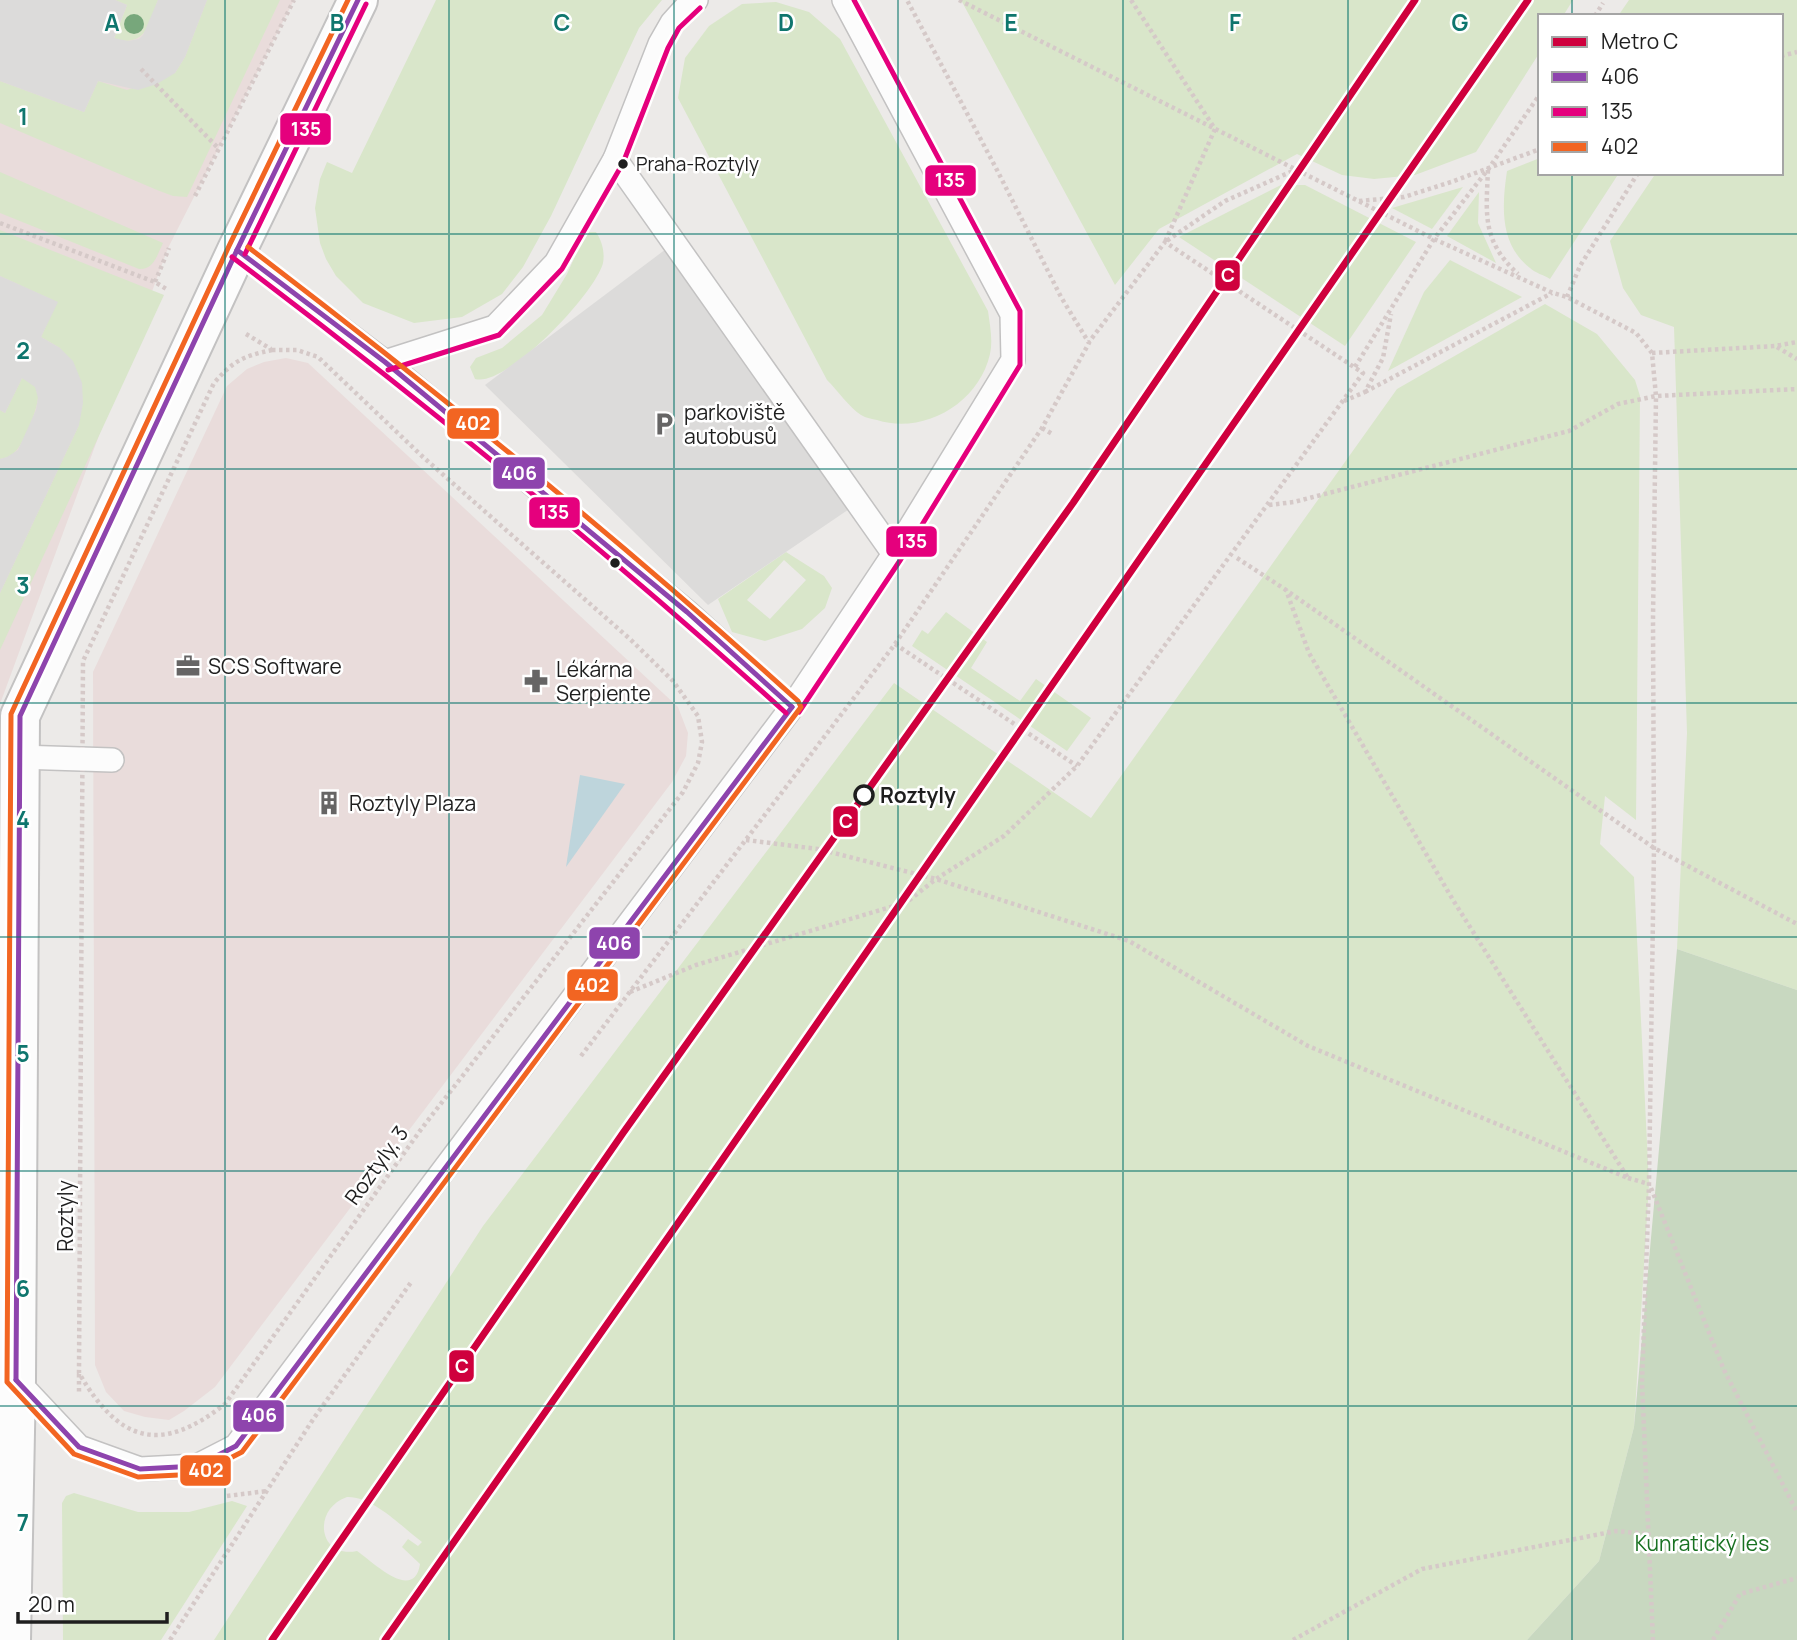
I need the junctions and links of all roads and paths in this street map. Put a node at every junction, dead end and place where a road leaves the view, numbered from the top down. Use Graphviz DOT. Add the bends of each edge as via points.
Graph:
graph roads {
  1 [pos="294,0"];
  2 [pos="358,0"];
  3 [pos="696,0"];
  4 [pos="844,0"];
  5 [pos="959,0"];
  6 [pos="1131,0"];
  7 [pos="1604,3"];
  8 [pos="1596,14"];
  9 [pos="141,69"];
  10 [pos="1538,97"];
  11 [pos="1214,130"];
  12 [pos="219,149"];
  13 [pos="1538,150"];
  14 [pos="615,159"];
  15 [pos="1489,168"];
  16 [pos="1296,169"];
  17 [pos="1637,175"];
  18 [pos="195,196"];
  19 [pos="1358,201"];
  20 [pos="0,223"];
  21 [pos="1434,239"];
  22 [pos="1164,242"];
  23 [pos="169,248"];
  24 [pos="237,250"];
  25 [pos="1521,277"];
  26 [pos="155,282"];
  27 [pos="1553,292"];
  28 [pos="1567,297"];
  29 [pos="1392,311"];
  30 [pos="209,312"];
  31 [pos="1797,342"];
  32 [pos="1089,343"];
  33 [pos="1775,346"];
  34 [pos="272,350"];
  35 [pos="1652,353"];
  36 [pos="1797,359"];
  37 [pos="385,362"];
  38 [pos="1355,367"];
  39 [pos="1797,389"];
  40 [pos="1365,392"];
  41 [pos="1656,396"];
  42 [pos="1343,402"];
  43 [pos="1042,428"];
  44 [pos="1054,435"];
  45 [pos="1007,478"];
  46 [pos="1268,505"];
  47 [pos="894,554"];
  48 [pos="1237,558"];
  49 [pos="1286,590"];
  50 [pos="895,644"];
  51 [pos="792,707"];
  52 [pos="10,716"];
  53 [pos="19,757"];
  54 [pos="82,760"];
  55 [pos="111,760"];
  56 [pos="1077,766"];
  57 [pos="683,792"];
  58 [pos="746,840"];
  59 [pos="1654,848"];
  60 [pos="936,879"];
  61 [pos="1797,924"];
  62 [pos="629,993"];
  63 [pos="580,1056"];
  64 [pos="462,1077"];
  65 [pos="1628,1178"];
  66 [pos="1649,1184"];
  67 [pos="355,1221"];
  68 [pos="418,1272"];
  69 [pos="16,1380"];
  70 [pos="234,1392"];
  71 [pos="268,1490"];
  72 [pos="217,1497"];
  73 [pos="1797,1512"];
  74 [pos="1648,1534"];
  75 [pos="1797,1578"];
  76 [pos="11,1640"];
  77 [pos="170,1640"];
  78 [pos="1293,1640"];
  79 [pos="1653,1640"];
  80 [pos="1713,1640"];
  1 -- 12 [label="path"];
  2 -- 24 [label="street"];
  3 -- 14 [label="lane" via="672,23 660,44"];
  4 -- 47 [label="lane" via="1012,314 1013,360"];
  5 -- 11 [label="path"];
  6 -- 11 [label="path"];
  7 -- 8 [label="path"];
  9 -- 12 [label="path"];
  10 -- 15 [label="path"];
  11 -- 16 [label="path"];
  11 -- 22 [label="path"];
  12 -- 18 [label="path"];
  13 -- 15 [label="path"];
  14 -- 37 [label="lane" via="556,263 495,327"];
  14 -- 47 [label="lane"];
  15 -- 19 [label="path" via="1404,197"];
  15 -- 21 [label="path"];
  15 -- 25 [label="path" via="1487,211 1492,242"];
  16 -- 19 [label="path"];
  16 -- 22 [label="path" via="1225,201"];
  17 -- 28 [label="path" via="1580,266"];
  19 -- 21 [label="path"];
  20 -- 26 [label="path"];
  21 -- 25 [label="path"];
  21 -- 29 [label="path"];
  22 -- 32 [label="path"];
  22 -- 38 [label="path"];
  23 -- 26 [label="path"];
  24 -- 30 [label="street"];
  24 -- 37 [label="lane"];
  25 -- 27 [label="path"];
  26 -- 30 [label="path"];
  27 -- 28 [label="path"];
  27 -- 40 [label="path"];
  28 -- 35 [label="path" via="1636,333"];
  29 -- 38 [label="path"];
  29 -- 40 [label="path" via="1382,358"];
  30 -- 34 [label="path"];
  30 -- 52 [label="street"];
  31 -- 33 [label="path"];
  33 -- 35 [label="path"];
  33 -- 36 [label="path"];
  34 -- 54 [label="path, Roztyly" via="231,364 214,383 83,661"];
  34 -- 57 [label="path" via="297,350 318,357 673,681 698,716 702,742 698,763"];
  35 -- 41 [label="path"];
  37 -- 51 [label="lane" via="687,612"];
  38 -- 42 [label="path" via="1363,373"];
  39 -- 41 [label="path"];
  40 -- 42 [label="path"];
  41 -- 46 [label="path" via="1618,404 1569,431"];
  41 -- 59 [label="path"];
  42 -- 46 [label="path"];
  43 -- 44 [label="path"];
  45 -- 50 [label="path"];
  46 -- 56 [label="path"];
  47 -- 51 [label="lane"];
  48 -- 49 [label="path"];
  49 -- 59 [label="path"];
  49 -- 65 [label="path" via="1309,653 1453,900"];
  50 -- 56 [label="path"];
  50 -- 58 [label="path"];
  51 -- 69 [label="lane" via="236,1446 197,1466 141,1469 79,1447"];
  52 -- 53 [label="street"];
  53 -- 54 [label="lane"];
  53 -- 69 [label="street"];
  54 -- 55 [label="lane"];
  54 -- 70 [label="path, Roztyly" via="79,1373 94,1399 118,1424 145,1434 174,1434 201,1423"];
  56 -- 60 [label="path" via="1004,836"];
  58 -- 60 [label="path" via="818,849"];
  58 -- 62 [label="path"];
  59 -- 61 [label="path"];
  59 -- 66 [label="path"];
  60 -- 62 [label="path" via="907,902 696,965"];
  60 -- 65 [label="path" via="1129,941 1308,1046"];
  62 -- 63 [label="path"];
  64 -- 67 [label="path, Roztyly, 3"];
  65 -- 66 [label="path"];
  66 -- 73 [label="path" via="1724,1370"];
  66 -- 74 [label="path" via="1642,1382"];
  68 -- 71 [label="path"];
  69 -- 76 [label="street"];
  71 -- 72 [label="path"];
  71 -- 77 [label="path"];
  74 -- 78 [label="path" via="1616,1531 1422,1569"];
  74 -- 79 [label="path"];
  75 -- 80 [label="path" via="1740,1594"];
}
